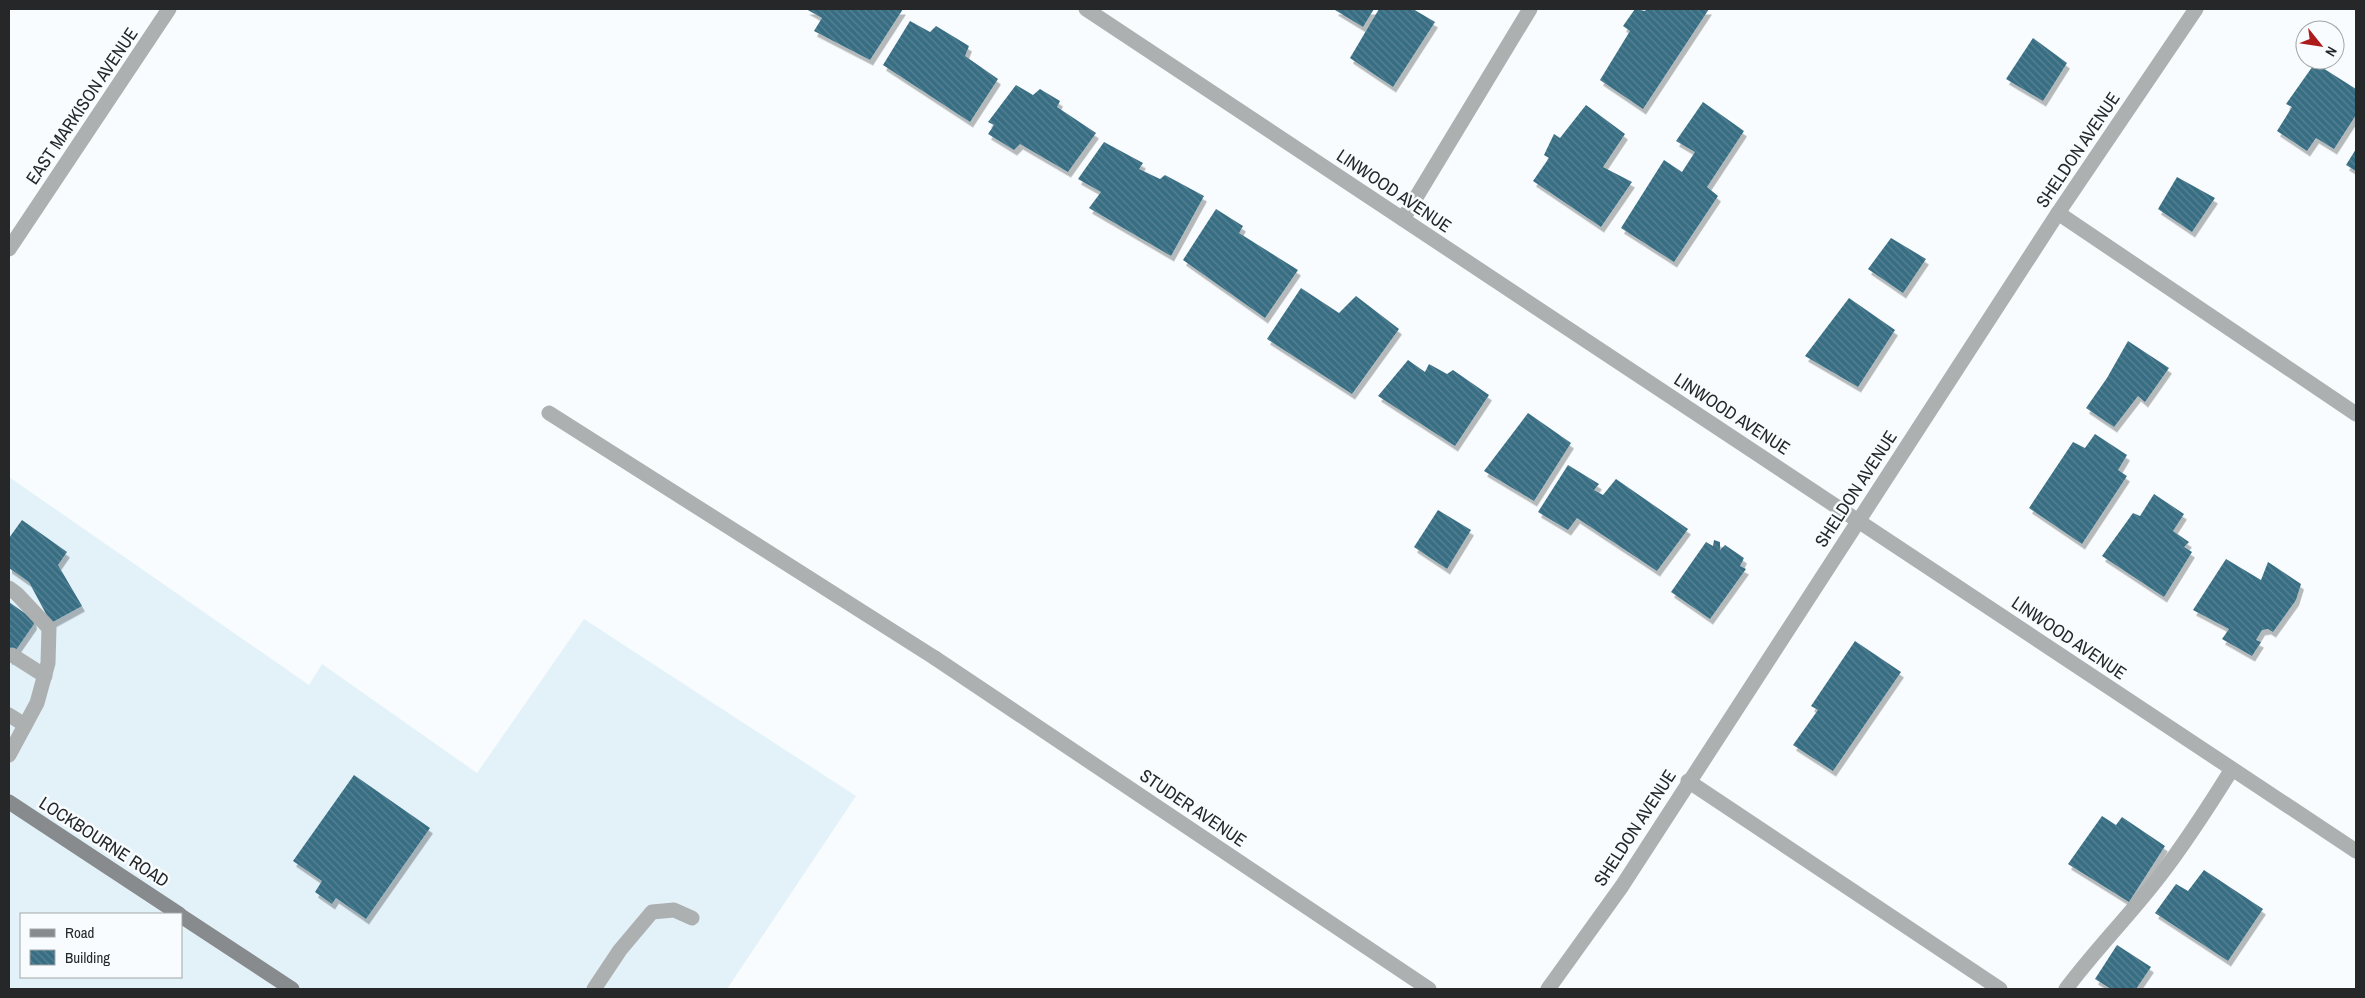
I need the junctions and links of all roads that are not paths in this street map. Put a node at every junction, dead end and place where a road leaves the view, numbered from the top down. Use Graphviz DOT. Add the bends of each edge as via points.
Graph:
graph roads {
  1 [pos="169,9"];
  2 [pos="1086,9"];
  3 [pos="1530,9"];
  4 [pos="2196,9"];
  5 [pos="2058,213"];
  6 [pos="1403,219"];
  7 [pos="9,249"];
  8 [pos="549,413"];
  9 [pos="2356,414"];
  10 [pos="1858,520"];
  11 [pos="9,588"];
  12 [pos="12,655"];
  13 [pos="45,676"];
  14 [pos="9,715"];
  15 [pos="25,725"];
  16 [pos="9,754"];
  17 [pos="2232,769"];
  18 [pos="1688,781"];
  19 [pos="9,802"];
  20 [pos="2356,851"];
  21 [pos="177,913"];
  22 [pos="182,916"];
  23 [pos="692,918"];
  24 [pos="292,989"];
  25 [pos="594,989"];
  26 [pos="1429,989"];
  27 [pos="1548,989"];
  28 [pos="2000,989"];
  29 [pos="2066,989"];
  1 -- 7 [label="street, EAST MARKISON AVENUE"];
  2 -- 6 [label="street, LINWOOD AVENUE"];
  3 -- 6 [label="street"];
  4 -- 5 [label="street, SHELDON AVENUE"];
  5 -- 9 [label="street"];
  5 -- 10 [label="street, SHELDON AVENUE"];
  6 -- 10 [label="street, LINWOOD AVENUE"];
  8 -- 26 [label="street, STUDER AVENUE" via="935,658"];
  10 -- 17 [label="street, LINWOOD AVENUE"];
  10 -- 18 [label="street, SHELDON AVENUE"];
  11 -- 13 [label="street" via="49,628"];
  12 -- 13 [label="street"];
  13 -- 15 [label="street" via="37,703"];
  14 -- 15 [label="street"];
  15 -- 16 [label="street"];
  17 -- 20 [label="street, LINWOOD AVENUE"];
  17 -- 29 [label="street" via="2200,821 2158,878 2090,956"];
  18 -- 27 [label="street, SHELDON AVENUE" via="1622,886"];
  18 -- 28 [label="street"];
  19 -- 21 [label="main road, LOCKBOURNE ROAD"];
  22 -- 24 [label="main road, LOCKBOURNE ROAD"];
  23 -- 25 [label="street" via="674,910 652,912 620,950"];
}
